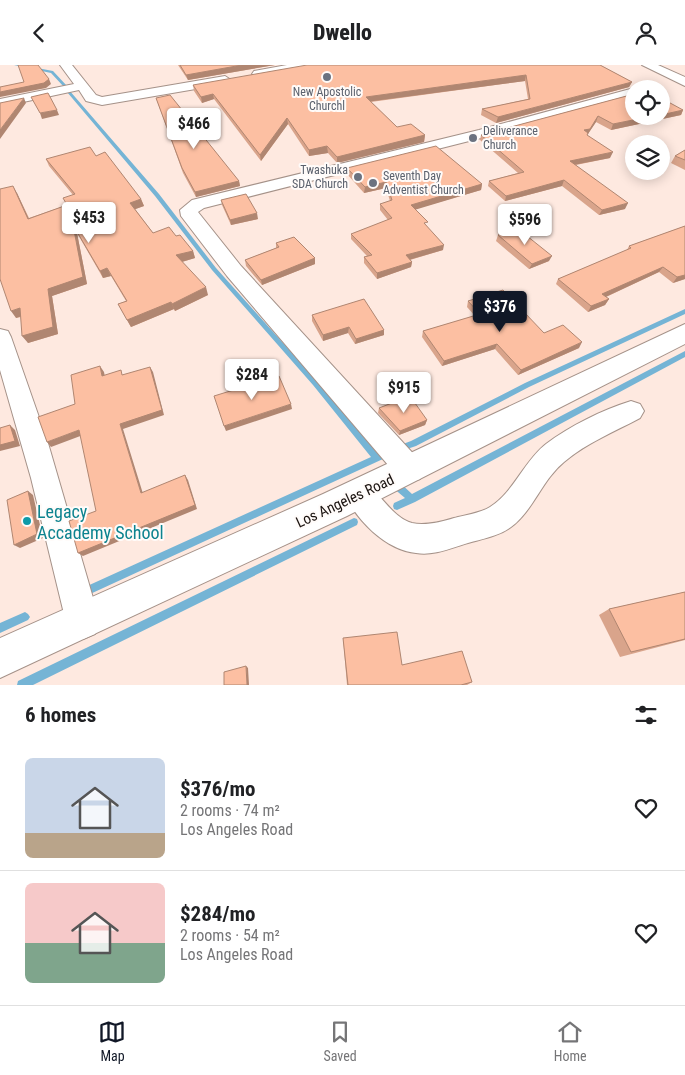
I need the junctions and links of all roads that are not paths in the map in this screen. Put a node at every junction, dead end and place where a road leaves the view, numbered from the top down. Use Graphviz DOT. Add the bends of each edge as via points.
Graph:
graph roads {
  1 [pos="66,65"];
  2 [pos="308,65"];
  3 [pos="648,65"];
  4 [pos="682,81"];
  5 [pos="81,86"];
  6 [pos="625,95"];
  7 [pos="0,103"];
  8 [pos="685,333"];
  9 [pos="0,337"];
  10 [pos="631,411"];
  11 [pos="410,470"];
  12 [pos="359,494"];
  13 [pos="83,622"];
  14 [pos="0,658"];
  1 -- 5 [label="street"];
  2 -- 5 [label="street" via="111,101 91,98"];
  3 -- 4 [label="street"];
  5 -- 7 [label="street"];
  6 -- 11 [label="street" via="206,202 188,210 234,271"];
  8 -- 11 [label="main road, Los Angeles Road"];
  9 -- 13 [label="street" via="55,513"];
  10 -- 12 [label="street" via="553,454 500,517 456,533 423,539 402,536 388,527"];
  11 -- 12 [label="main road, Los Angeles Road"];
  12 -- 13 [label="main road, Los Angeles Road"];
  13 -- 14 [label="main road, Los Angeles Road"];
}
